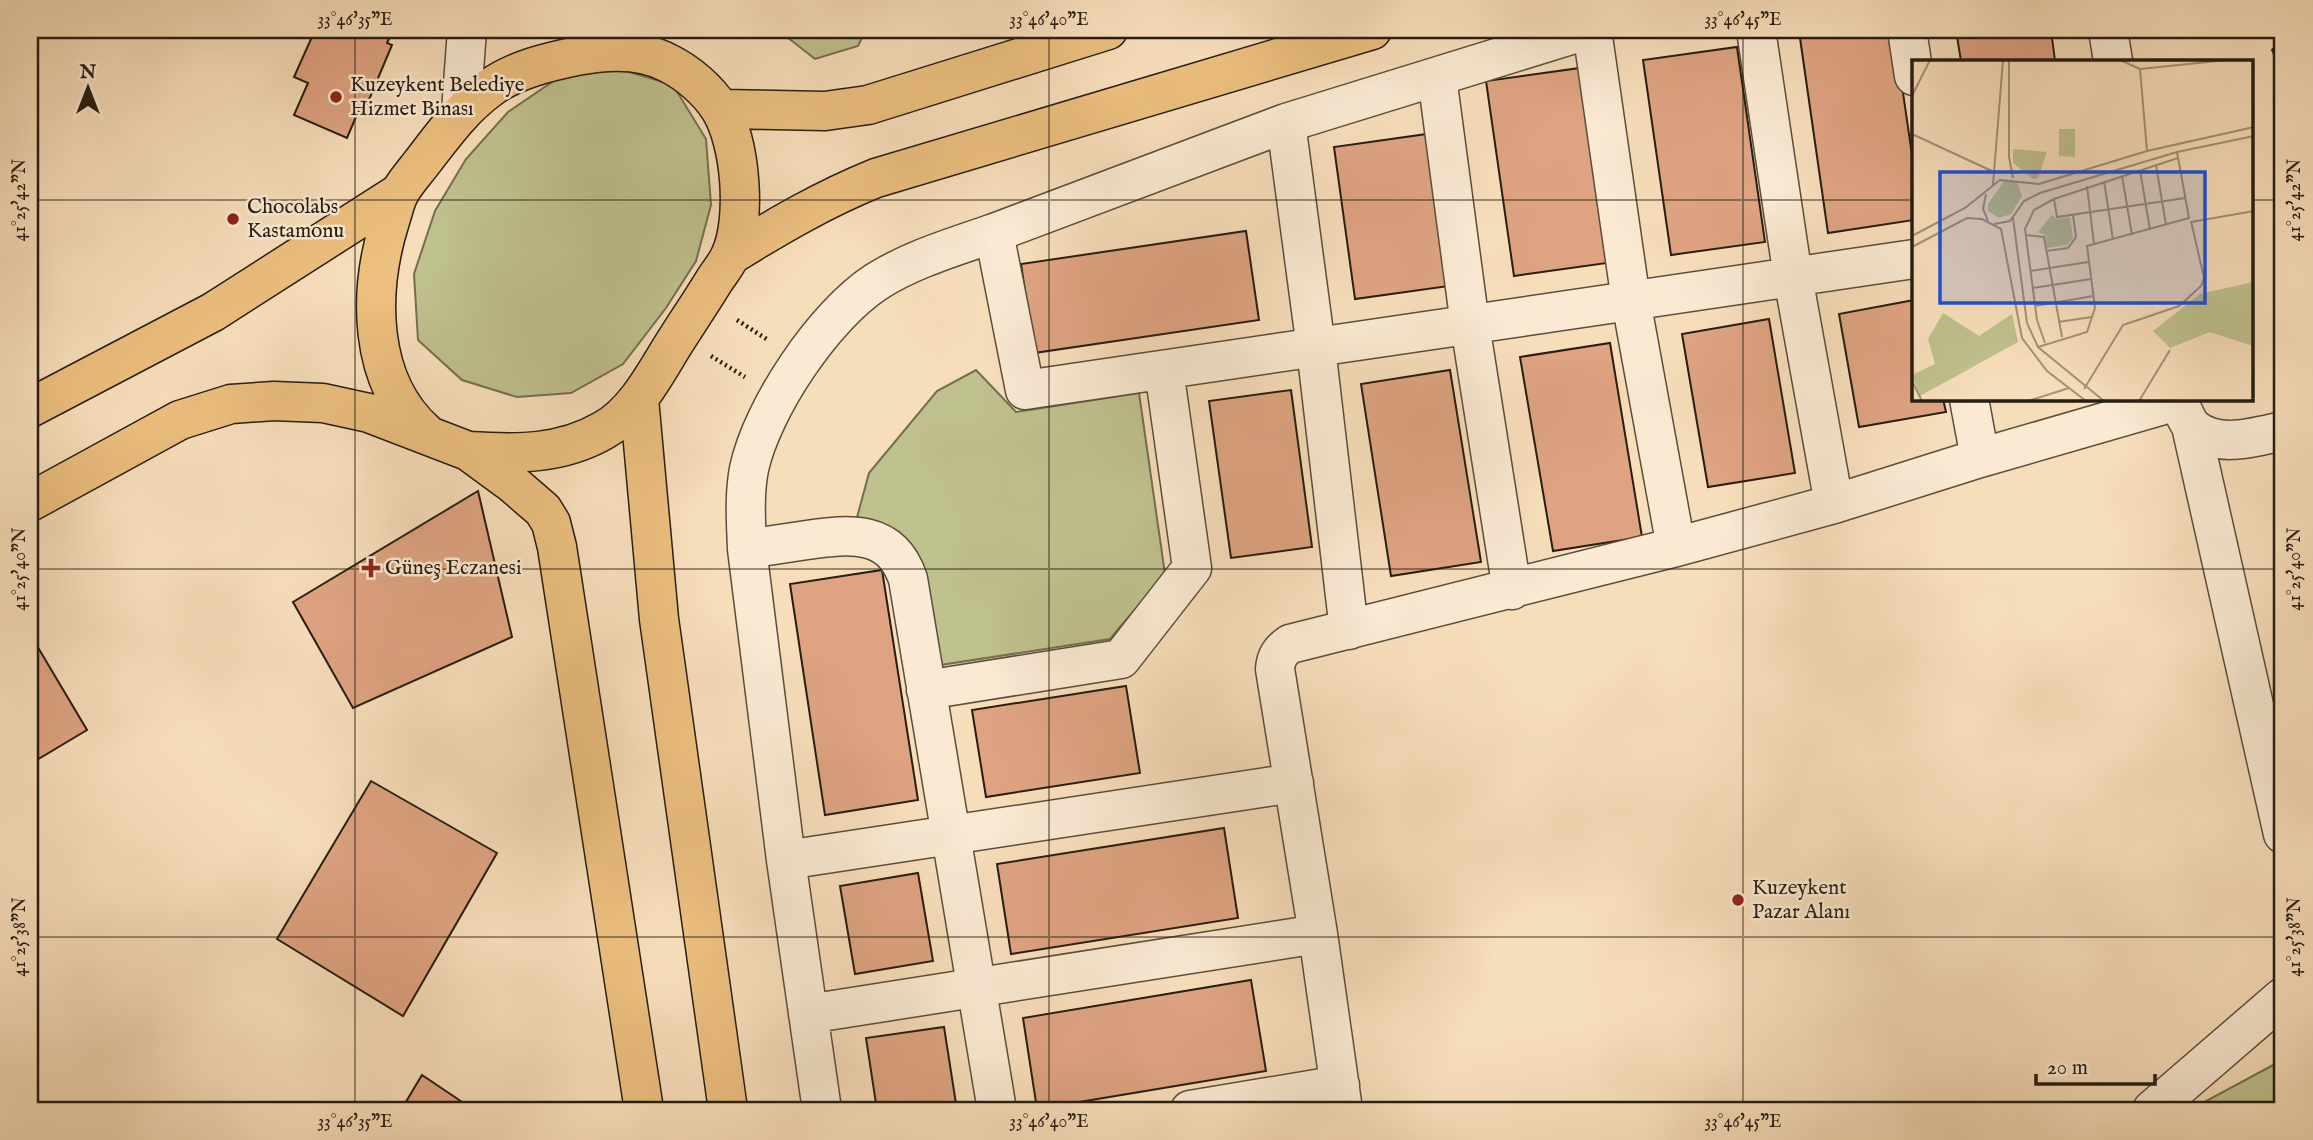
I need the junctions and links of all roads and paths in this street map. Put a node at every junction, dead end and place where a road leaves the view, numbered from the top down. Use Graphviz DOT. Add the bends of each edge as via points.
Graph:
graph roads {
  1 [pos="467,30"];
  2 [pos="1108,30"];
  3 [pos="1372,30"];
  4 [pos="1590,30"];
  5 [pos="1756,30"];
  6 [pos="1907,30"];
  7 [pos="2108,30"];
  8 [pos="636,41"];
  9 [pos="2113,60"];
  10 [pos="1912,63"];
  11 [pos="1437,77"];
  12 [pos="720,109"];
  13 [pos="461,111"];
  14 [pos="1286,122"];
  15 [pos="400,193"];
  16 [pos="994,233"];
  17 [pos="731,255"];
  18 [pos="1912,259"];
  19 [pos="1793,277"];
  20 [pos="703,299"];
  21 [pos="1632,301"];
  22 [pos="1470,325"];
  23 [pos="679,336"];
  24 [pos="1316,348"];
  25 [pos="801,361"];
  26 [pos="1164,370"];
  27 [pos="779,397"];
  28 [pos="639,399"];
  29 [pos="1969,401"];
  30 [pos="30,408"];
  31 [pos="2182,409"];
  32 [pos="2283,431"];
  33 [pos="430,436"];
  34 [pos="468,451"];
  35 [pos="1980,458"];
  36 [pos="30,502"];
  37 [pos="1834,504"];
  38 [pos="1676,547"];
  39 [pos="747,548"];
  40 [pos="1512,590"];
  41 [pos="1349,630"];
  42 [pos="926,690"];
  43 [pos="1294,783"];
  44 [pos="2283,834"];
  45 [pos="950,836"];
  46 [pos="786,860"];
  47 [pos="1318,934"];
  48 [pos="976,988"];
  49 [pos="2283,997"];
  50 [pos="808,1014"];
  51 [pos="1341,1097"];
  52 [pos="644,1110"];
  53 [pos="728,1110"];
  54 [pos="822,1110"];
  55 [pos="997,1110"];
  56 [pos="1190,1110"];
  57 [pos="2152,1110"];
  1 -- 13 [label="street"];
  2 -- 12 [label="main road" via="868,105 825,111"];
  3 -- 17 [label="main road" via="876,178 836,194"];
  4 -- 11 [label="street"];
  4 -- 21 [label="street"];
  5 -- 19 [label="street"];
  6 -- 10 [label="street"];
  7 -- 9 [label="street"];
  8 -- 12 [label="main road" via="694,79"];
  8 -- 13 [label="main road" via="523,71 492,86"];
  11 -- 14 [label="street"];
  11 -- 22 [label="street"];
  12 -- 17 [label="main road" via="731,136 741,195"];
  13 -- 15 [label="main road"];
  14 -- 16 [label="street"];
  14 -- 24 [label="street"];
  15 -- 30 [label="main road" via="213,312"];
  15 -- 33 [label="main road" via="382,247 376,321 391,388 401,407"];
  16 -- 25 [label="street" via="926,257 874,283 823,330"];
  16 -- 26 [label="street" via="1025,390"];
  17 -- 20 [label="main road"];
  18 -- 19 [label="street"];
  19 -- 21 [label="street"];
  19 -- 37 [label="street"];
  20 -- 23 [label="main road"];
  20 -- 25 [label="path"];
  21 -- 22 [label="street"];
  21 -- 38 [label="street"];
  22 -- 24 [label="street"];
  22 -- 40 [label="street"];
  23 -- 27 [label="path"];
  23 -- 28 [label="main road"];
  24 -- 26 [label="street"];
  24 -- 41 [label="street"];
  25 -- 27 [label="street"];
  26 -- 42 [label="street" via="1192,568 1121,659"];
  27 -- 39 [label="street" via="750,467 745,499"];
  28 -- 34 [label="main road" via="607,429 571,446 516,454"];
  28 -- 53 [label="main road" via="659,619"];
  29 -- 35 [label="street"];
  31 -- 32 [label="street" via="2205,435 2234,440"];
  31 -- 35 [label="street"];
  31 -- 44 [label="street"];
  33 -- 34 [label="main road"];
  33 -- 36 [label="main road" via="369,412 323,403 231,404 180,420"];
  34 -- 52 [label="main road" via="533,499 554,535"];
  35 -- 37 [label="street"];
  37 -- 38 [label="street"];
  38 -- 40 [label="street"];
  39 -- 42 [label="street" via="855,536 891,551 908,579"];
  39 -- 46 [label="street"];
  40 -- 41 [label="street"];
  41 -- 43 [label="street" via="1290,644 1276,660"];
  42 -- 45 [label="street"];
  43 -- 45 [label="street"];
  43 -- 47 [label="street"];
  45 -- 46 [label="street"];
  45 -- 48 [label="street"];
  46 -- 50 [label="street"];
  47 -- 48 [label="street"];
  47 -- 51 [label="street"];
  48 -- 50 [label="street"];
  48 -- 55 [label="street"];
  49 -- 57 [label="street"];
  50 -- 54 [label="street"];
  51 -- 56 [label="street"];
}
